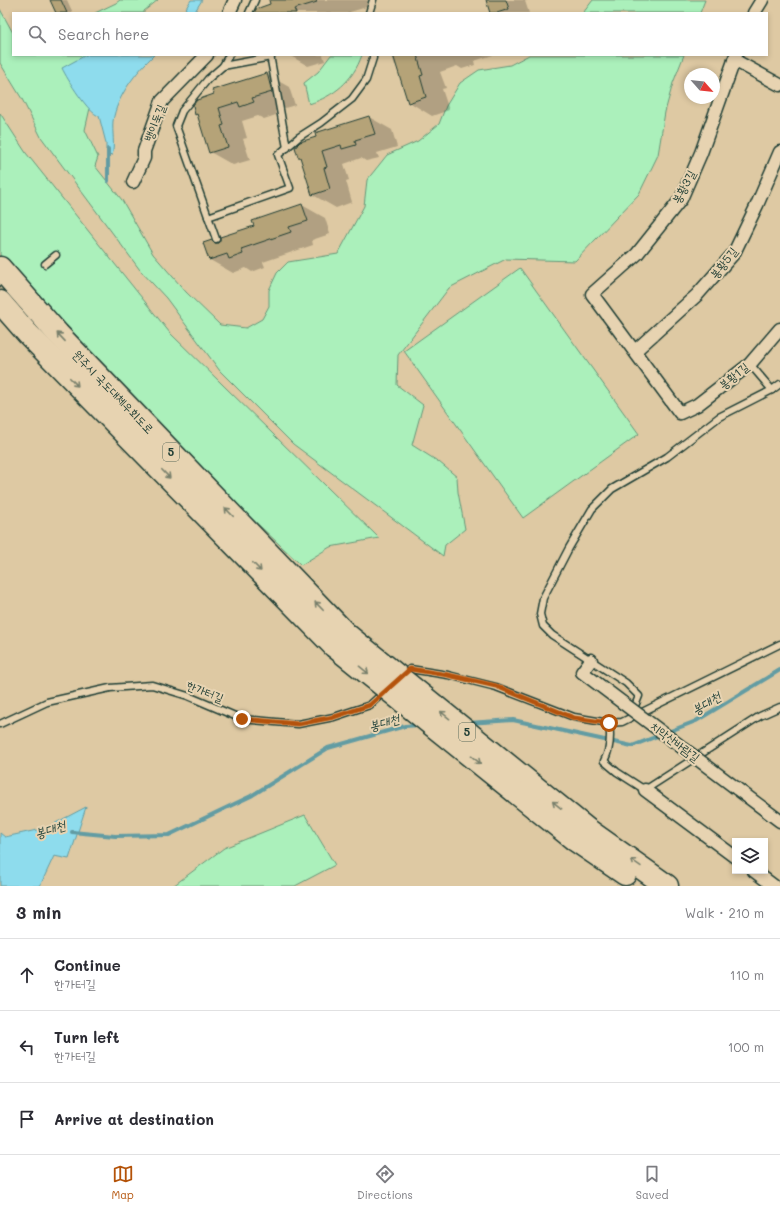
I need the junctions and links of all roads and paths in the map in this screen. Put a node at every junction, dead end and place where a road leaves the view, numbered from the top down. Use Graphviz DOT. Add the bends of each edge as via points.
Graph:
graph roads {
  1 [pos="235,0"];
  2 [pos="255,0"];
  3 [pos="373,0"];
  4 [pos="762,0"];
  5 [pos="229,12"];
  6 [pos="249,12"];
  7 [pos="369,12"];
  8 [pos="755,12"];
  9 [pos="205,56"];
  10 [pos="228,56"];
  11 [pos="270,56"];
  12 [pos="373,56"];
  13 [pos="735,58"];
  14 [pos="223,66"];
  15 [pos="780,85"];
  16 [pos="287,148"];
  17 [pos="780,152"];
  18 [pos="133,182"];
  19 [pos="208,217"];
  20 [pos="216,239"];
  21 [pos="56,255"];
  22 [pos="45,264"];
  23 [pos="0,268"];
  24 [pos="0,302"];
  25 [pos="780,330"];
  26 [pos="635,351"];
  27 [pos="750,364"];
  28 [pos="780,384"];
  29 [pos="772,390"];
  30 [pos="340,640"];
  31 [pos="780,644"];
  32 [pos="591,660"];
  33 [pos="780,707"];
  34 [pos="631,718"];
  35 [pos="609,723"];
  36 [pos="0,724"];
  37 [pos="645,790"];
  38 [pos="780,821"];
  39 [pos="581,835"];
  40 [pos="732,855"];
  41 [pos="758,874"];
  42 [pos="642,886"];
  43 [pos="667,886"];
  44 [pos="774,886"];
  1 -- 5 [label="street"];
  2 -- 6 [label="lane"];
  3 -- 7 [label="lane"];
  4 -- 8 [label="street"];
  9 -- 18 [label="street, 뱅이둑길" via="162,101 144,151 144,158"];
  10 -- 14 [label="lane"];
  11 -- 14 [label="lane"];
  11 -- 16 [label="lane"];
  12 -- 16 [label="lane" via="366,80 352,99"];
  13 -- 15 [label="street"];
  13 -- 26 [label="street, 봉황3길" via="722,99 681,199 637,254 592,294"];
  14 -- 19 [label="lane" via="208,79 182,111 176,126"];
  16 -- 19 [label="lane" via="278,156 290,188"];
  17 -- 26 [label="street, 봉황5길" via="734,253 698,295"];
  19 -- 20 [label="lane"];
  21 -- 22 [label="lane"];
  30 -- 23 [label="highway, 원주시 국도대체우회도로 / 5, one-way"];
  24 -- 30 [label="highway, 원주시 국도대체우회도로 / 5, one-way" via="28,334"];
  25 -- 27 [label="street, 봉황1길"];
  26 -- 27 [label="street, 봉황1길" via="680,413 697,405"];
  27 -- 29 [label="lane"];
  28 -- 29 [label="lane"];
  29 -- 32 [label="lane" via="719,417 667,457 612,489 592,509 543,598 540,614 543,626"];
  30 -- 39 [label="highway, 5, bridge"];
  31 -- 34 [label="lane, 한가터길"];
  32 -- 34 [label="lane" via="626,684 638,696"];
  32 -- 38 [label="street, 치악산바람길, bridge" via="582,672"];
  33 -- 37 [label="lane" via="760,716"];
  34 -- 35 [label="lane, 한가터길"];
  35 -- 36 [label="lane, 한가터길" via="574,718 496,686 410,669 370,705 334,717 298,724 242,719 152,684 110,688 47,702"];
  35 -- 37 [label="lane" via="611,733 608,755 604,761"];
  37 -- 40 [label="street"];
  39 -- 42 [label="highway, 5"];
  43 -- 39 [label="highway, 5, one-way"];
  41 -- 44 [label="street"];
}
